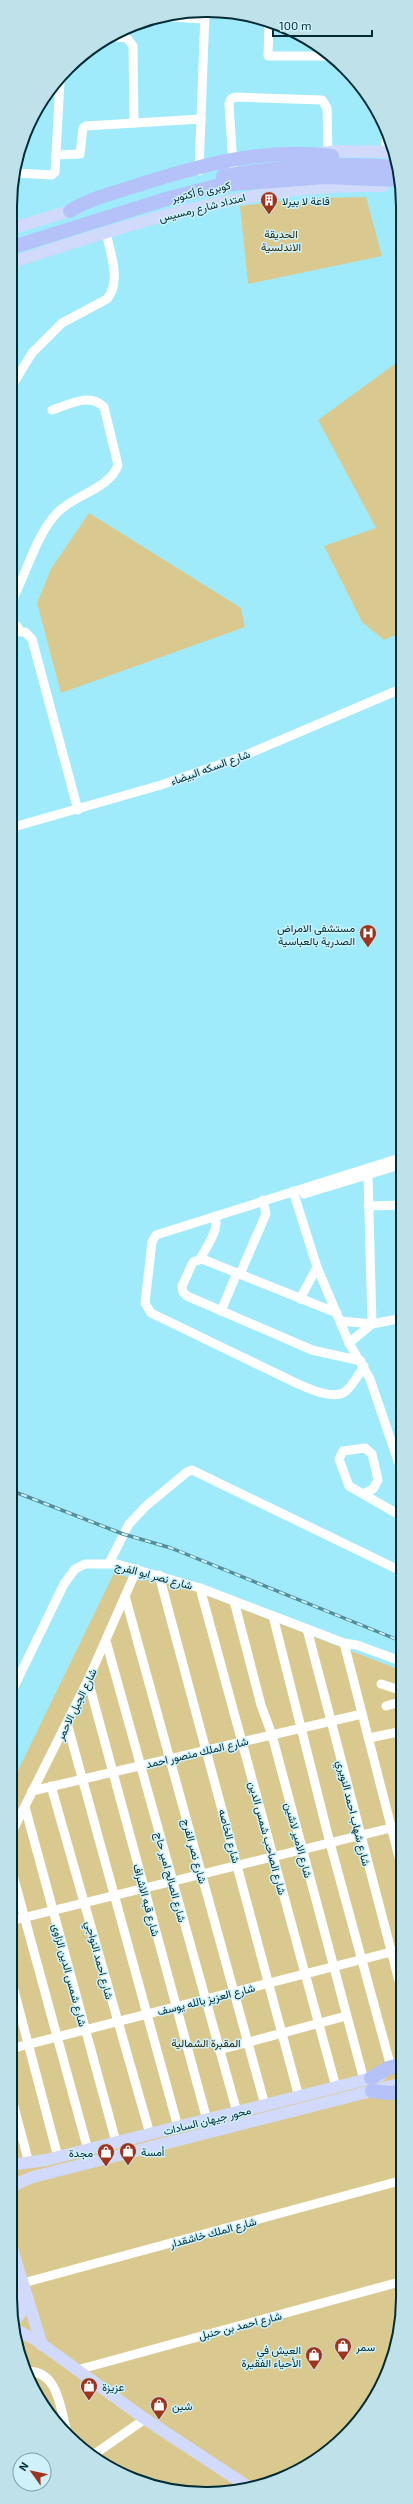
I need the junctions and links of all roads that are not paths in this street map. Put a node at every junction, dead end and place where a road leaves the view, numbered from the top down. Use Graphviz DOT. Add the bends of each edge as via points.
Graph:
graph roads {
  1 [pos="204,17"];
  2 [pos="268,27"];
  3 [pos="122,38"];
  4 [pos="322,56"];
  5 [pos="60,87"];
  6 [pos="201,119"];
  7 [pos="134,123"];
  8 [pos="328,152"];
  9 [pos="388,152"];
  10 [pos="56,155"];
  11 [pos="351,163"];
  12 [pos="233,166"];
  13 [pos="391,167"];
  14 [pos="20,173"];
  15 [pos="199,173"];
  16 [pos="394,180"];
  17 [pos="233,183"];
  18 [pos="395,186"];
  19 [pos="70,211"];
  20 [pos="17,227"];
  21 [pos="106,232"];
  22 [pos="17,237"];
  23 [pos="17,246"];
  24 [pos="17,254"];
  25 [pos="17,261"];
  26 [pos="17,377"];
  27 [pos="52,410"];
  28 [pos="17,590"];
  29 [pos="17,631"];
  30 [pos="396,691"];
  31 [pos="78,810"];
  32 [pos="17,826"];
  33 [pos="396,1159"];
  34 [pos="396,1166"];
  35 [pos="368,1175"];
  36 [pos="292,1193"];
  37 [pos="263,1200"];
  38 [pos="368,1206"];
  39 [pos="396,1206"];
  40 [pos="215,1216"];
  41 [pos="200,1259"];
  42 [pos="317,1267"];
  43 [pos="238,1274"];
  44 [pos="300,1300"];
  45 [pos="221,1311"];
  46 [pos="338,1317"];
  47 [pos="396,1319"];
  48 [pos="372,1324"];
  49 [pos="349,1343"];
  50 [pos="363,1363"];
  51 [pos="396,1453"];
  52 [pos="364,1494"];
  53 [pos="396,1513"];
  54 [pos="109,1563"];
  55 [pos="137,1569"];
  56 [pos="396,1569"];
  57 [pos="159,1575"];
  58 [pos="200,1588"];
  59 [pos="125,1596"];
  60 [pos="234,1601"];
  61 [pos="273,1616"];
  62 [pos="307,1629"];
  63 [pos="106,1641"];
  64 [pos="344,1643"];
  65 [pos="396,1659"];
  66 [pos="88,1680"];
  67 [pos="17,1681"];
  68 [pos="380,1684"];
  69 [pos="396,1689"];
  70 [pos="396,1703"];
  71 [pos="386,1706"];
  72 [pos="362,1714"];
  73 [pos="330,1721"];
  74 [pos="67,1723"];
  75 [pos="301,1728"];
  76 [pos="396,1732"];
  77 [pos="272,1735"];
  78 [pos="369,1738"];
  79 [pos="242,1742"];
  80 [pos="206,1750"];
  81 [pos="171,1758"];
  82 [pos="142,1765"];
  83 [pos="112,1772"];
  84 [pos="83,1779"];
  85 [pos="51,1786"];
  86 [pos="32,1791"];
  87 [pos="25,1807"];
  88 [pos="17,1822"];
  89 [pos="396,1827"];
  90 [pos="390,1828"];
  91 [pos="359,1836"];
  92 [pos="330,1843"];
  93 [pos="396,1849"];
  94 [pos="302,1850"];
  95 [pos="272,1857"];
  96 [pos="238,1865"];
  97 [pos="201,1874"];
  98 [pos="172,1881"];
  99 [pos="144,1888"];
  100 [pos="17,1889"];
  101 [pos="114,1896"];
  102 [pos="85,1903"];
  103 [pos="53,1911"];
  104 [pos="25,1918"];
  105 [pos="17,1920"];
  106 [pos="396,1951"];
  107 [pos="391,1952"];
  108 [pos="362,1960"];
  109 [pos="333,1967"];
  110 [pos="396,1970"];
  111 [pos="304,1974"];
  112 [pos="270,1983"];
  113 [pos="233,1992"];
  114 [pos="17,2000"];
  115 [pos="204,2000"];
  116 [pos="176,2007"];
  117 [pos="146,2014"];
  118 [pos="346,2016"];
  119 [pos="117,2022"];
  120 [pos="319,2023"];
  121 [pos="86,2030"];
  122 [pos="283,2033"];
  123 [pos="57,2037"];
  124 [pos="247,2043"];
  125 [pos="29,2044"];
  126 [pos="17,2047"];
  127 [pos="219,2050"];
  128 [pos="396,2058"];
  129 [pos="396,2069"];
  130 [pos="369,2083"];
  131 [pos="396,2083"];
  132 [pos="336,2087"];
  133 [pos="396,2092"];
  134 [pos="299,2096"];
  135 [pos="265,2105"];
  136 [pos="237,2112"];
  137 [pos="17,2118"];
  138 [pos="207,2120"];
  139 [pos="178,2127"];
  140 [pos="150,2134"];
  141 [pos="116,2142"];
  142 [pos="88,2150"];
  143 [pos="58,2157"];
  144 [pos="29,2163"];
  145 [pos="17,2164"];
  146 [pos="396,2182"];
  147 [pos="17,2184"];
  148 [pos="17,2264"];
  149 [pos="396,2282"];
  150 [pos="23,2283"];
  151 [pos="18,2315"];
  152 [pos="21,2333"];
  153 [pos="42,2345"];
  154 [pos="77,2370"];
  155 [pos="33,2373"];
  156 [pos="145,2419"];
  157 [pos="64,2422"];
  158 [pos="97,2452"];
  159 [pos="243,2483"];
  1 -- 6 [label="street"];
  2 -- 4 [label="street" via="268,56"];
  3 -- 7 [label="street" via="127,38 133,46"];
  5 -- 10 [label="street"];
  6 -- 7 [label="street"];
  6 -- 15 [label="street"];
  7 -- 10 [label="street" via="84,126 80,154"];
  8 -- 9 [label="main road"];
  8 -- 12 [label="main road"];
  8 -- 12 [label="street" via="327,108 322,100 235,97 229,104"];
  10 -- 14 [label="street" via="56,172 52,175"];
  11 -- 13 [label="highway, كوبرى 6 أكتوبر"];
  11 -- 19 [label="highway" via="331,156 286,153 259,155 188,170 101,197"];
  11 -- 22 [label="highway, كوبرى 6 أكتوبر" via="306,164 202,180"];
  12 -- 15 [label="main road"];
  15 -- 19 [label="main road"];
  16 -- 17 [label="highway, كوبرى 6 أكتوبر" via="325,177"];
  17 -- 23 [label="highway, كوبرى 6 أكتوبر" via="186,194"];
  17 -- 24 [label="highway" via="215,195"];
  18 -- 21 [label="main road, امتداد شارع رمسيس" via="245,196"];
  19 -- 20 [label="main road"];
  21 -- 25 [label="main road, امتداد شارع رمسيس"];
  21 -- 26 [label="street" via="114,277 112,293 107,299 62,323 32,353"];
  27 -- 28 [label="street" via="84,399 101,404 104,407 118,465 108,480 74,499 55,515"];
  29 -- 31 [label="street" via="25,632 32,639"];
  30 -- 31 [label="street, شارع السكه البيضاء" via="241,757 161,786"];
  31 -- 32 [label="street, شارع السكه البيضاء"];
  33 -- 36 [label="street"];
  34 -- 35 [label="street"];
  35 -- 36 [label="street"];
  35 -- 38 [label="street"];
  36 -- 37 [label="street"];
  36 -- 42 [label="street"];
  37 -- 40 [label="street"];
  37 -- 43 [label="street" via="266,1214"];
  38 -- 39 [label="street"];
  38 -- 48 [label="street"];
  40 -- 41 [label="street" via="216,1229"];
  40 -- 50 [label="street" via="153,1237 145,1298 146,1308 151,1313 316,1391 335,1395 345,1392"];
  41 -- 43 [label="street"];
  41 -- 45 [label="street" via="192,1262 182,1286 183,1292"];
  42 -- 44 [label="street"];
  42 -- 46 [label="street"];
  43 -- 44 [label="street"];
  43 -- 45 [label="street"];
  44 -- 46 [label="street"];
  45 -- 50 [label="street" via="312,1350"];
  46 -- 48 [label="street"];
  46 -- 49 [label="street"];
  47 -- 48 [label="street"];
  48 -- 49 [label="street"];
  49 -- 50 [label="street"];
  50 -- 51 [label="street"];
  52 -- 52 [label="street" via="346,1482 339,1459 343,1451 365,1448 372,1454 378,1480 373,1489"];
  52 -- 53 [label="street"];
  54 -- 55 [label="street, شارع نصر ابو الفرج"];
  54 -- 56 [label="street, شارع نصر ابو الفرج" via="128,1524 192,1470"];
  54 -- 67 [label="street" via="84,1564 69,1575"];
  55 -- 57 [label="street, شارع نصر ابو الفرج"];
  55 -- 59 [label="street, شارع الجبل الاحمر"];
  57 -- 58 [label="street, شارع نصر ابو الفرج"];
  57 -- 80 [label="street, شارع الخاصه"];
  58 -- 60 [label="street, شارع نصر ابو الفرج"];
  58 -- 79 [label="street, شارع الصاحب شمس الدين"];
  59 -- 63 [label="street, شارع الجبل الاحمر"];
  59 -- 81 [label="street, شارع نصر الفرج"];
  60 -- 61 [label="street, شارع نصر ابو الفرج"];
  60 -- 77 [label="street, شارع الامير لاشين" via="260,1705"];
  61 -- 62 [label="street, شارع نصر ابو الفرج"];
  61 -- 75 [label="street"];
  62 -- 64 [label="street, شارع نصر ابو الفرج"];
  62 -- 73 [label="street, شارع شهاب احمد النويري"];
  63 -- 66 [label="street, شارع الجبل الاحمر"];
  63 -- 82 [label="street, شارع الصالح امير حاج"];
  64 -- 65 [label="street, شارع نصر ابو الفرج" via="357,1645"];
  64 -- 72 [label="street"];
  66 -- 74 [label="street, شارع الجبل الاحمر"];
  66 -- 83 [label="street, شارع قبه الاشراف"];
  68 -- 69 [label="street"];
  70 -- 71 [label="street"];
  72 -- 73 [label="street, شارع الملك منصور احمد"];
  72 -- 78 [label="street"];
  73 -- 75 [label="street, شارع الملك منصور احمد"];
  73 -- 91 [label="street, شارع شهاب احمد النويري"];
  74 -- 84 [label="street"];
  74 -- 86 [label="street, شارع الجبل الاحمر"];
  75 -- 77 [label="street, شارع الملك منصور احمد"];
  75 -- 92 [label="street"];
  76 -- 78 [label="street"];
  77 -- 79 [label="street, شارع الملك منصور احمد"];
  77 -- 94 [label="street, شارع الامير لاشين"];
  78 -- 90 [label="street"];
  79 -- 80 [label="street, شارع الملك منصور احمد"];
  79 -- 95 [label="street, شارع الصاحب شمس الدين"];
  80 -- 81 [label="street, شارع الملك منصور احمد"];
  80 -- 96 [label="street, شارع الخاصه"];
  81 -- 82 [label="street, شارع الملك منصور احمد"];
  81 -- 97 [label="street, شارع نصر الفرج"];
  82 -- 83 [label="street, شارع الملك منصور احمد"];
  82 -- 98 [label="street, شارع الصالح امير حاج"];
  83 -- 84 [label="street, شارع الملك منصور احمد"];
  83 -- 99 [label="street, شارع قبه الاشراف"];
  84 -- 85 [label="street, شارع الملك منصور احمد"];
  84 -- 101 [label="street"];
  85 -- 86 [label="street, شارع الملك منصور احمد"];
  85 -- 102 [label="street, شارع احمد النواجي"];
  86 -- 87 [label="street, شارع الجبل الاحمر"];
  87 -- 88 [label="street, شارع الجبل الاحمر"];
  87 -- 103 [label="street, شارع شمس الدين الزاوى"];
  89 -- 90 [label="street"];
  90 -- 91 [label="street"];
  90 -- 93 [label="street"];
  91 -- 92 [label="street"];
  91 -- 107 [label="street, شارع شهاب احمد النويري"];
  92 -- 94 [label="street"];
  92 -- 108 [label="street"];
  94 -- 95 [label="street"];
  94 -- 109 [label="street, شارع الامير لاشين"];
  95 -- 96 [label="street"];
  95 -- 111 [label="street, شارع الصاحب شمس الدين"];
  96 -- 97 [label="street"];
  96 -- 112 [label="street, شارع الخاصه"];
  97 -- 98 [label="street"];
  97 -- 113 [label="street, شارع نصر الفرج"];
  98 -- 99 [label="street"];
  98 -- 115 [label="street, شارع الصالح امير حاج"];
  99 -- 101 [label="street"];
  99 -- 116 [label="street, شارع قبه الاشراف"];
  100 -- 104 [label="street"];
  101 -- 102 [label="street"];
  101 -- 117 [label="street"];
  102 -- 103 [label="street"];
  102 -- 119 [label="street, شارع احمد النواجي"];
  103 -- 104 [label="street"];
  103 -- 121 [label="street, شارع شمس الدين الزاوى"];
  104 -- 105 [label="street"];
  104 -- 123 [label="street"];
  106 -- 107 [label="street, شارع العزيز بالله يوسف"];
  107 -- 108 [label="street, شارع العزيز بالله يوسف"];
  107 -- 110 [label="street, شارع شهاب احمد النويري"];
  108 -- 109 [label="street, شارع العزيز بالله يوسف"];
  108 -- 128 [label="street"];
  109 -- 111 [label="street, شارع العزيز بالله يوسف"];
  109 -- 118 [label="street, شارع الامير لاشين"];
  111 -- 112 [label="street, شارع العزيز بالله يوسف"];
  111 -- 120 [label="street, شارع الصاحب شمس الدين"];
  112 -- 113 [label="street, شارع العزيز بالله يوسف"];
  112 -- 122 [label="street, شارع الخاصه"];
  113 -- 115 [label="street, شارع العزيز بالله يوسف"];
  113 -- 124 [label="street, شارع نصر الفرج"];
  114 -- 125 [label="street"];
  115 -- 116 [label="street, شارع العزيز بالله يوسف"];
  115 -- 127 [label="street, شارع الصالح امير حاج"];
  116 -- 117 [label="street, شارع العزيز بالله يوسف"];
  116 -- 138 [label="street, شارع قبه الاشراف"];
  117 -- 119 [label="street, شارع العزيز بالله يوسف"];
  117 -- 139 [label="street"];
  118 -- 120 [label="street"];
  118 -- 130 [label="street, شارع الامير لاشين"];
  119 -- 121 [label="street, شارع العزيز بالله يوسف"];
  119 -- 140 [label="street, شارع احمد النواجي"];
  120 -- 122 [label="street"];
  120 -- 132 [label="street, شارع الصاحب شمس الدين"];
  121 -- 123 [label="street, شارع العزيز بالله يوسف"];
  121 -- 141 [label="street, شارع شمس الدين الزاوى"];
  122 -- 124 [label="street"];
  122 -- 134 [label="street, شارع الخاصه"];
  123 -- 125 [label="street, شارع العزيز بالله يوسف"];
  123 -- 142 [label="street"];
  124 -- 127 [label="street"];
  124 -- 135 [label="street, شارع نصر الفرج"];
  125 -- 126 [label="street, شارع العزيز بالله يوسف"];
  125 -- 143 [label="street"];
  127 -- 136 [label="street, شارع الصالح امير حاج"];
  129 -- 130 [label="highway"];
  130 -- 131 [label="main road, محور جيهان السادات"];
  130 -- 132 [label="main road, محور جيهان السادات"];
  130 -- 133 [label="highway" via="388,2093"];
  130 -- 147 [label="main road, محور جيهان السادات"];
  132 -- 134 [label="main road, محور جيهان السادات"];
  134 -- 135 [label="main road, محور جيهان السادات"];
  135 -- 136 [label="main road, محور جيهان السادات"];
  136 -- 138 [label="main road, محور جيهان السادات"];
  137 -- 144 [label="street"];
  138 -- 139 [label="main road, محور جيهان السادات"];
  139 -- 140 [label="main road, محور جيهان السادات"];
  140 -- 141 [label="main road, محور جيهان السادات"];
  141 -- 142 [label="main road, محور جيهان السادات"];
  142 -- 143 [label="main road, محور جيهان السادات"];
  143 -- 144 [label="main road, محور جيهان السادات"];
  144 -- 145 [label="main road, محور جيهان السادات"];
  146 -- 150 [label="street, شارع الملك خاشقدار"];
  148 -- 150 [label="main road"];
  149 -- 154 [label="street, شارع احمد بن حنبل"];
  150 -- 151 [label="main road" via="23,2308"];
  150 -- 153 [label="main road"];
  152 -- 153 [label="main road"];
  153 -- 154 [label="main road"];
  154 -- 156 [label="main road"];
  155 -- 157 [label="street" via="42,2374 52,2383"];
  156 -- 158 [label="street"];
  156 -- 159 [label="main road"];
}
